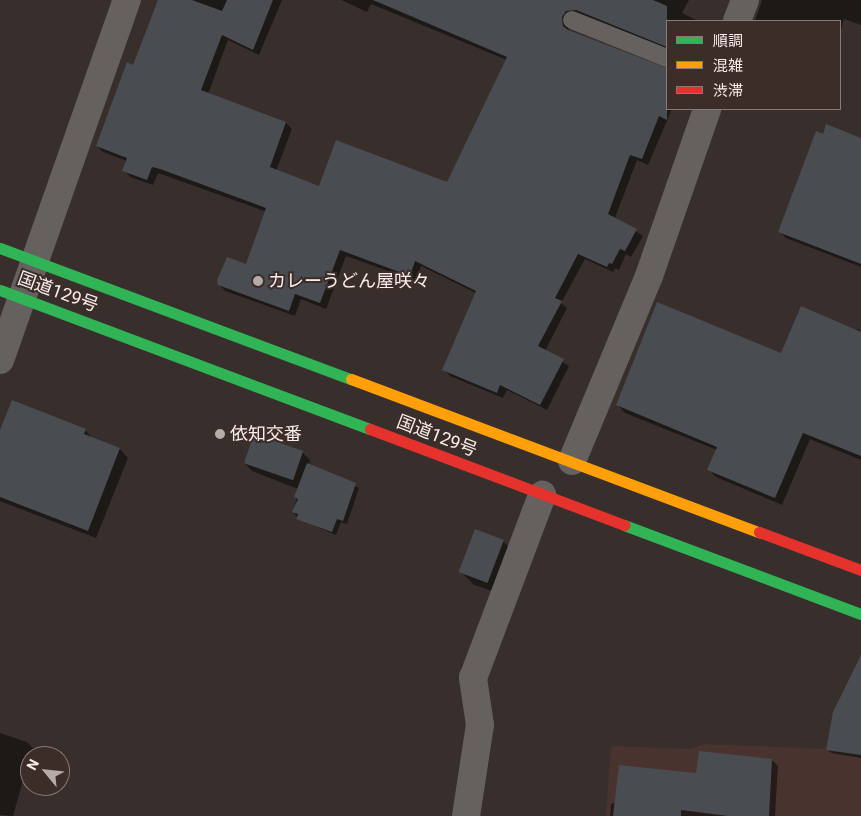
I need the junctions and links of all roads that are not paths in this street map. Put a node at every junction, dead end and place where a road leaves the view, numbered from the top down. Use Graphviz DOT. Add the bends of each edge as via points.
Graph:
graph roads {
  1 [pos="126,0"];
  2 [pos="745,0"];
  3 [pos="572,20"];
  4 [pos="738,20"];
  5 [pos="666,58"];
  6 [pos="707,110"];
  7 [pos="0,248"];
  8 [pos="35,260"];
  9 [pos="11,294"];
  10 [pos="0,360"];
  11 [pos="572,461"];
  12 [pos="542,495"];
  13 [pos="861,570"];
  14 [pos="861,614"];
  15 [pos="466,816"];
  1 -- 8 [label="street"];
  2 -- 4 [label="street"];
  3 -- 5 [label="lane"];
  6 -- 11 [label="street" via="649,276"];
  7 -- 8 [label="highway, 国道129号"];
  8 -- 9 [label="street"];
  8 -- 11 [label="highway, 国道129号"];
  9 -- 10 [label="street"];
  9 -- 12 [label="highway, 国道129号"];
  11 -- 13 [label="highway, 国道129号"];
  12 -- 14 [label="highway, 国道129号"];
  12 -- 15 [label="street" via="473,678 480,725"];
}
